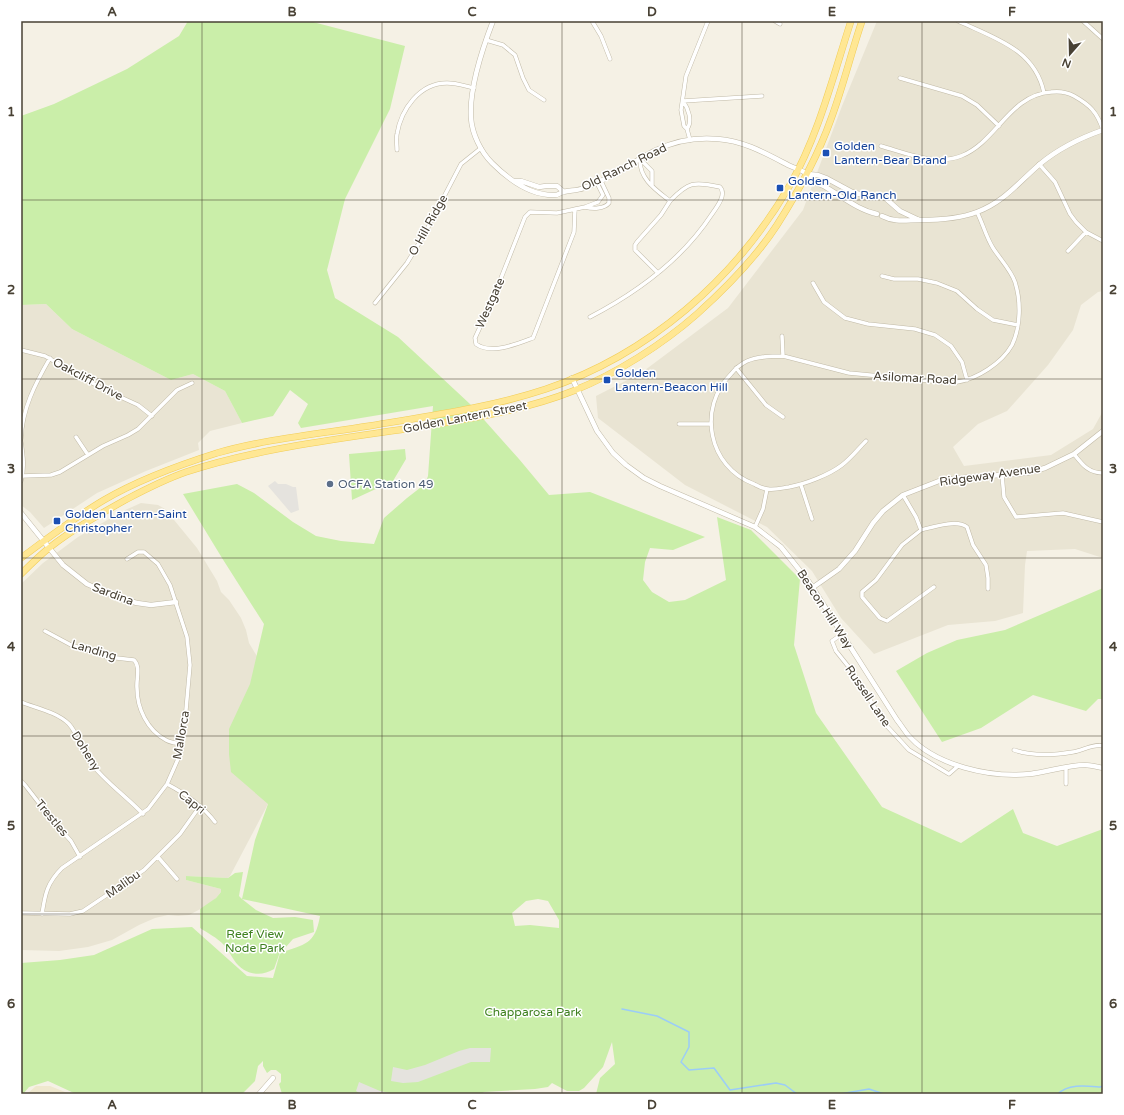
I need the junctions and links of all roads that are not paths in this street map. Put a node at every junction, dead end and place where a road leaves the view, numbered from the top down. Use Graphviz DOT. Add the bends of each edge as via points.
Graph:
graph roads {
  1 [pos="493,21"];
  2 [pos="592,21"];
  3 [pos="708,21"];
  4 [pos="775,21"];
  5 [pos="851,21"];
  6 [pos="862,21"];
  7 [pos="958,21"];
  8 [pos="1083,21"];
  9 [pos="780,24"];
  10 [pos="1103,39"];
  11 [pos="486,40"];
  12 [pos="610,59"];
  13 [pos="900,78"];
  14 [pos="474,88"];
  15 [pos="1044,92"];
  16 [pos="762,96"];
  17 [pos="544,100"];
  18 [pos="683,101"];
  19 [pos="999,126"];
  20 [pos="687,128"];
  21 [pos="1103,130"];
  22 [pos="690,140"];
  23 [pos="881,146"];
  24 [pos="481,148"];
  25 [pos="396,150"];
  26 [pos="640,159"];
  27 [pos="1040,164"];
  28 [pos="798,169"];
  29 [pos="806,174"];
  30 [pos="652,176"];
  31 [pos="646,180"];
  32 [pos="514,181"];
  33 [pos="599,182"];
  34 [pos="652,186"];
  35 [pos="564,192"];
  36 [pos="670,202"];
  37 [pos="585,207"];
  38 [pos="575,209"];
  39 [pos="978,212"];
  40 [pos="919,220"];
  41 [pos="1086,232"];
  42 [pos="1103,241"];
  43 [pos="1068,250"];
  44 [pos="658,273"];
  45 [pos="882,276"];
  46 [pos="812,282"];
  47 [pos="375,303"];
  48 [pos="590,317"];
  49 [pos="1018,325"];
  50 [pos="782,336"];
  51 [pos="21,350"];
  52 [pos="783,356"];
  53 [pos="50,358"];
  54 [pos="736,368"];
  55 [pos="572,378"];
  56 [pos="967,380"];
  57 [pos="192,383"];
  58 [pos="577,390"];
  59 [pos="152,416"];
  60 [pos="783,417"];
  61 [pos="679,424"];
  62 [pos="711,424"];
  63 [pos="1103,431"];
  64 [pos="76,437"];
  65 [pos="21,440"];
  66 [pos="866,441"];
  67 [pos="88,454"];
  68 [pos="1074,454"];
  69 [pos="1103,473"];
  70 [pos="1002,475"];
  71 [pos="22,476"];
  72 [pos="21,481"];
  73 [pos="801,485"];
  74 [pos="767,489"];
  75 [pos="903,495"];
  76 [pos="21,513"];
  77 [pos="812,519"];
  78 [pos="1103,522"];
  79 [pos="755,527"];
  80 [pos="921,530"];
  81 [pos="44,541"];
  82 [pos="50,548"];
  83 [pos="21,558"];
  84 [pos="127,559"];
  85 [pos="21,574"];
  86 [pos="934,587"];
  87 [pos="812,588"];
  88 [pos="988,589"];
  89 [pos="176,602"];
  90 [pos="45,630"];
  91 [pos="842,634"];
  92 [pos="21,702"];
  93 [pos="182,744"];
  94 [pos="1103,746"];
  95 [pos="1014,750"];
  96 [pos="1103,763"];
  97 [pos="958,766"];
  98 [pos="1066,768"];
  99 [pos="1102,768"];
  100 [pos="21,781"];
  101 [pos="167,784"];
  102 [pos="1066,784"];
  103 [pos="200,806"];
  104 [pos="143,814"];
  105 [pos="215,822"];
  106 [pos="158,856"];
  107 [pos="80,857"];
  108 [pos="178,879"];
  109 [pos="21,914"];
  110 [pos="42,914"];
  111 [pos="273,1078"];
  112 [pos="259,1094"];
  1 -- 11 [label="street, Old Ranch Road"];
  2 -- 12 [label="street"];
  3 -- 18 [label="street" via="686,76"];
  4 -- 9 [label="street"];
  5 -- 28 [label="main road, Golden Lantern Street" via="817,126"];
  6 -- 29 [label="main road, Golden Lantern Street" via="831,120"];
  7 -- 15 [label="street" via="1008,45 1026,57 1037,73"];
  8 -- 10 [label="street"];
  11 -- 14 [label="street, Old Ranch Road"];
  11 -- 17 [label="street" via="503,45 515,55 529,90"];
  13 -- 19 [label="street" via="962,96 977,105"];
  14 -- 24 [label="street, Old Ranch Road" via="471,119"];
  14 -- 25 [label="street" via="438,84 416,96 409,103 401,120"];
  15 -- 19 [label="street" via="1018,104"];
  15 -- 21 [label="street" via="1063,92 1080,100 1095,112"];
  16 -- 18 [label="street"];
  18 -- 20 [label="street" via="682,117"];
  18 -- 20 [label="street" via="688,110"];
  19 -- 23 [label="street" via="978,146 950,159 929,159"];
  20 -- 22 [label="street"];
  21 -- 27 [label="street, Old Ranch Road" via="1070,143"];
  22 -- 26 [label="street, Old Ranch Road" via="662,148"];
  22 -- 28 [label="street, Old Ranch Road" via="717,139 736,142"];
  24 -- 32 [label="street, Old Ranch Road" via="490,161"];
  24 -- 47 [label="street, O Hill Ridge" via="461,164 407,263"];
  26 -- 30 [label="street" via="651,170"];
  26 -- 31 [label="street"];
  26 -- 33 [label="street, Old Ranch Road"];
  27 -- 39 [label="street, Old Ranch Road" via="1014,189"];
  27 -- 41 [label="street" via="1058,188 1071,216"];
  28 -- 29 [label="street, Old Ranch Road"];
  28 -- 55 [label="main road, Golden Lantern Street" via="759,233 698,299 638,345"];
  29 -- 40 [label="street" via="826,178 852,192 884,198 900,211"];
  29 -- 40 [label="street, Old Ranch Road" via="853,205 906,222"];
  29 -- 58 [label="main road, Golden Lantern Street" via="763,245 718,295 683,327 658,345"];
  30 -- 31 [label="street"];
  30 -- 34 [label="street"];
  31 -- 34 [label="street"];
  32 -- 35 [label="street, Old Ranch Road" via="539,187 557,186"];
  32 -- 35 [label="street, Old Ranch Road" via="521,187 535,192 557,195"];
  33 -- 35 [label="street, Old Ranch Road" via="573,192"];
  33 -- 37 [label="street, Westgate" via="603,195 598,202"];
  33 -- 37 [label="street, Westgate" via="609,198 609,203 593,209"];
  34 -- 36 [label="street"];
  36 -- 44 [label="street" via="634,248"];
  36 -- 44 [label="street" via="681,190 694,183 722,188 721,198 705,224 680,253"];
  37 -- 38 [label="street, Westgate"];
  38 -- 38 [label="street, Westgate" via="557,213 530,212 525,217 475,338 476,344 482,349 506,348 533,338 574,232"];
  39 -- 40 [label="street, Old Ranch Road" via="950,219"];
  39 -- 49 [label="street, Asilomar Road" via="992,248 1014,280 1018,300"];
  41 -- 42 [label="street"];
  41 -- 43 [label="street"];
  44 -- 48 [label="street" via="623,299"];
  45 -- 49 [label="street" via="937,282 957,291 976,309 993,320"];
  46 -- 56 [label="street" via="824,302 845,318 868,324 915,329 935,335 951,346 962,362"];
  49 -- 56 [label="street, Asilomar Road" via="1012,345 998,362"];
  50 -- 52 [label="street"];
  51 -- 53 [label="street, Oakcliff Drive"];
  52 -- 54 [label="street, Asilomar Road" via="748,360"];
  52 -- 56 [label="street, Asilomar Road" via="849,373 935,382"];
  53 -- 59 [label="street, Oakcliff Drive" via="103,389 138,405"];
  53 -- 65 [label="street" via="25,409"];
  54 -- 60 [label="street" via="766,405"];
  54 -- 62 [label="street, Asilomar Road" via="715,396"];
  55 -- 58 [label="street, Beacon Hill Way"];
  55 -- 81 [label="main road, Golden Lantern Street" via="525,396 476,407 248,445 216,454 170,470 106,498"];
  57 -- 59 [label="street" via="177,390"];
  58 -- 79 [label="street, Beacon Hill Way" via="602,438 626,466 660,486"];
  58 -- 82 [label="main road, Golden Lantern Street" via="525,406 472,418 291,447 204,467 166,480 105,511"];
  59 -- 67 [label="street" via="138,429"];
  61 -- 62 [label="street"];
  62 -- 74 [label="street, Asilomar Road" via="714,444 730,469 745,481"];
  63 -- 68 [label="street, Ridgeway Avenue"];
  64 -- 67 [label="street"];
  65 -- 71 [label="street"];
  66 -- 73 [label="street, Asilomar Road" via="842,465"];
  67 -- 71 [label="street" via="60,472 51,475"];
  68 -- 69 [label="street" via="1084,467"];
  68 -- 70 [label="street, Ridgeway Avenue" via="1045,468"];
  70 -- 75 [label="street, Ridgeway Avenue" via="939,481"];
  70 -- 78 [label="street" via="1004,497 1016,518 1063,513"];
  71 -- 72 [label="street"];
  73 -- 74 [label="street, Asilomar Road"];
  73 -- 77 [label="street"];
  74 -- 79 [label="street" via="763,509"];
  75 -- 80 [label="street"];
  75 -- 87 [label="street, Ridgeway Avenue" via="872,523 855,551 839,569"];
  76 -- 81 [label="street, Sardina"];
  79 -- 87 [label="street, Beacon Hill Way" via="781,547"];
  80 -- 86 [label="street" via="902,545 876,580 862,592 862,597 880,618 887,620"];
  80 -- 88 [label="street" via="940,525 965,525 973,545 986,565"];
  81 -- 82 [label="street, Sardina"];
  81 -- 83 [label="main road, Golden Lantern Street"];
  82 -- 85 [label="main road, Golden Lantern Street"];
  82 -- 89 [label="street, Sardina" via="72,573 86,584 103,592 121,599 151,605"];
  84 -- 89 [label="street, Mallorca" via="138,552 144,552 150,557 164,574"];
  87 -- 91 [label="street, Beacon Hill Way"];
  89 -- 93 [label="street, Mallorca" via="186,637 190,665"];
  90 -- 93 [label="street, Landing" via="71,645 108,657 134,660 138,666 138,700 146,721 166,740"];
  91 -- 97 [label="street, Beacon Hill Way" via="909,736 940,758"];
  91 -- 97 [label="street, Russell Lane" via="832,641 836,651 852,671 885,724 909,750 949,774"];
  92 -- 104 [label="street, Doheny" via="50,713 69,724 100,775"];
  93 -- 101 [label="street, Mallorca"];
  94 -- 95 [label="street" via="1098,745 1072,753 1033,754"];
  96 -- 99 [label="street"];
  97 -- 98 [label="street, Beacon Hill Way" via="977,772 1013,774 1031,774"];
  98 -- 99 [label="street, Beacon Hill Way" via="1085,765"];
  98 -- 102 [label="street"];
  100 -- 107 [label="street, Trestles" via="71,841"];
  101 -- 103 [label="street, Capri"];
  101 -- 104 [label="street, Mallorca"];
  103 -- 105 [label="street, Capri"];
  103 -- 106 [label="street, Malibu" via="180,834"];
  104 -- 107 [label="street, Mallorca"];
  106 -- 108 [label="street"];
  106 -- 110 [label="street, Malibu" via="144,870 83,911 70,914"];
  107 -- 110 [label="street, Mallorca" via="53,877 44,896"];
  109 -- 110 [label="street, Malibu"];
  111 -- 112 [label="street"];
}
